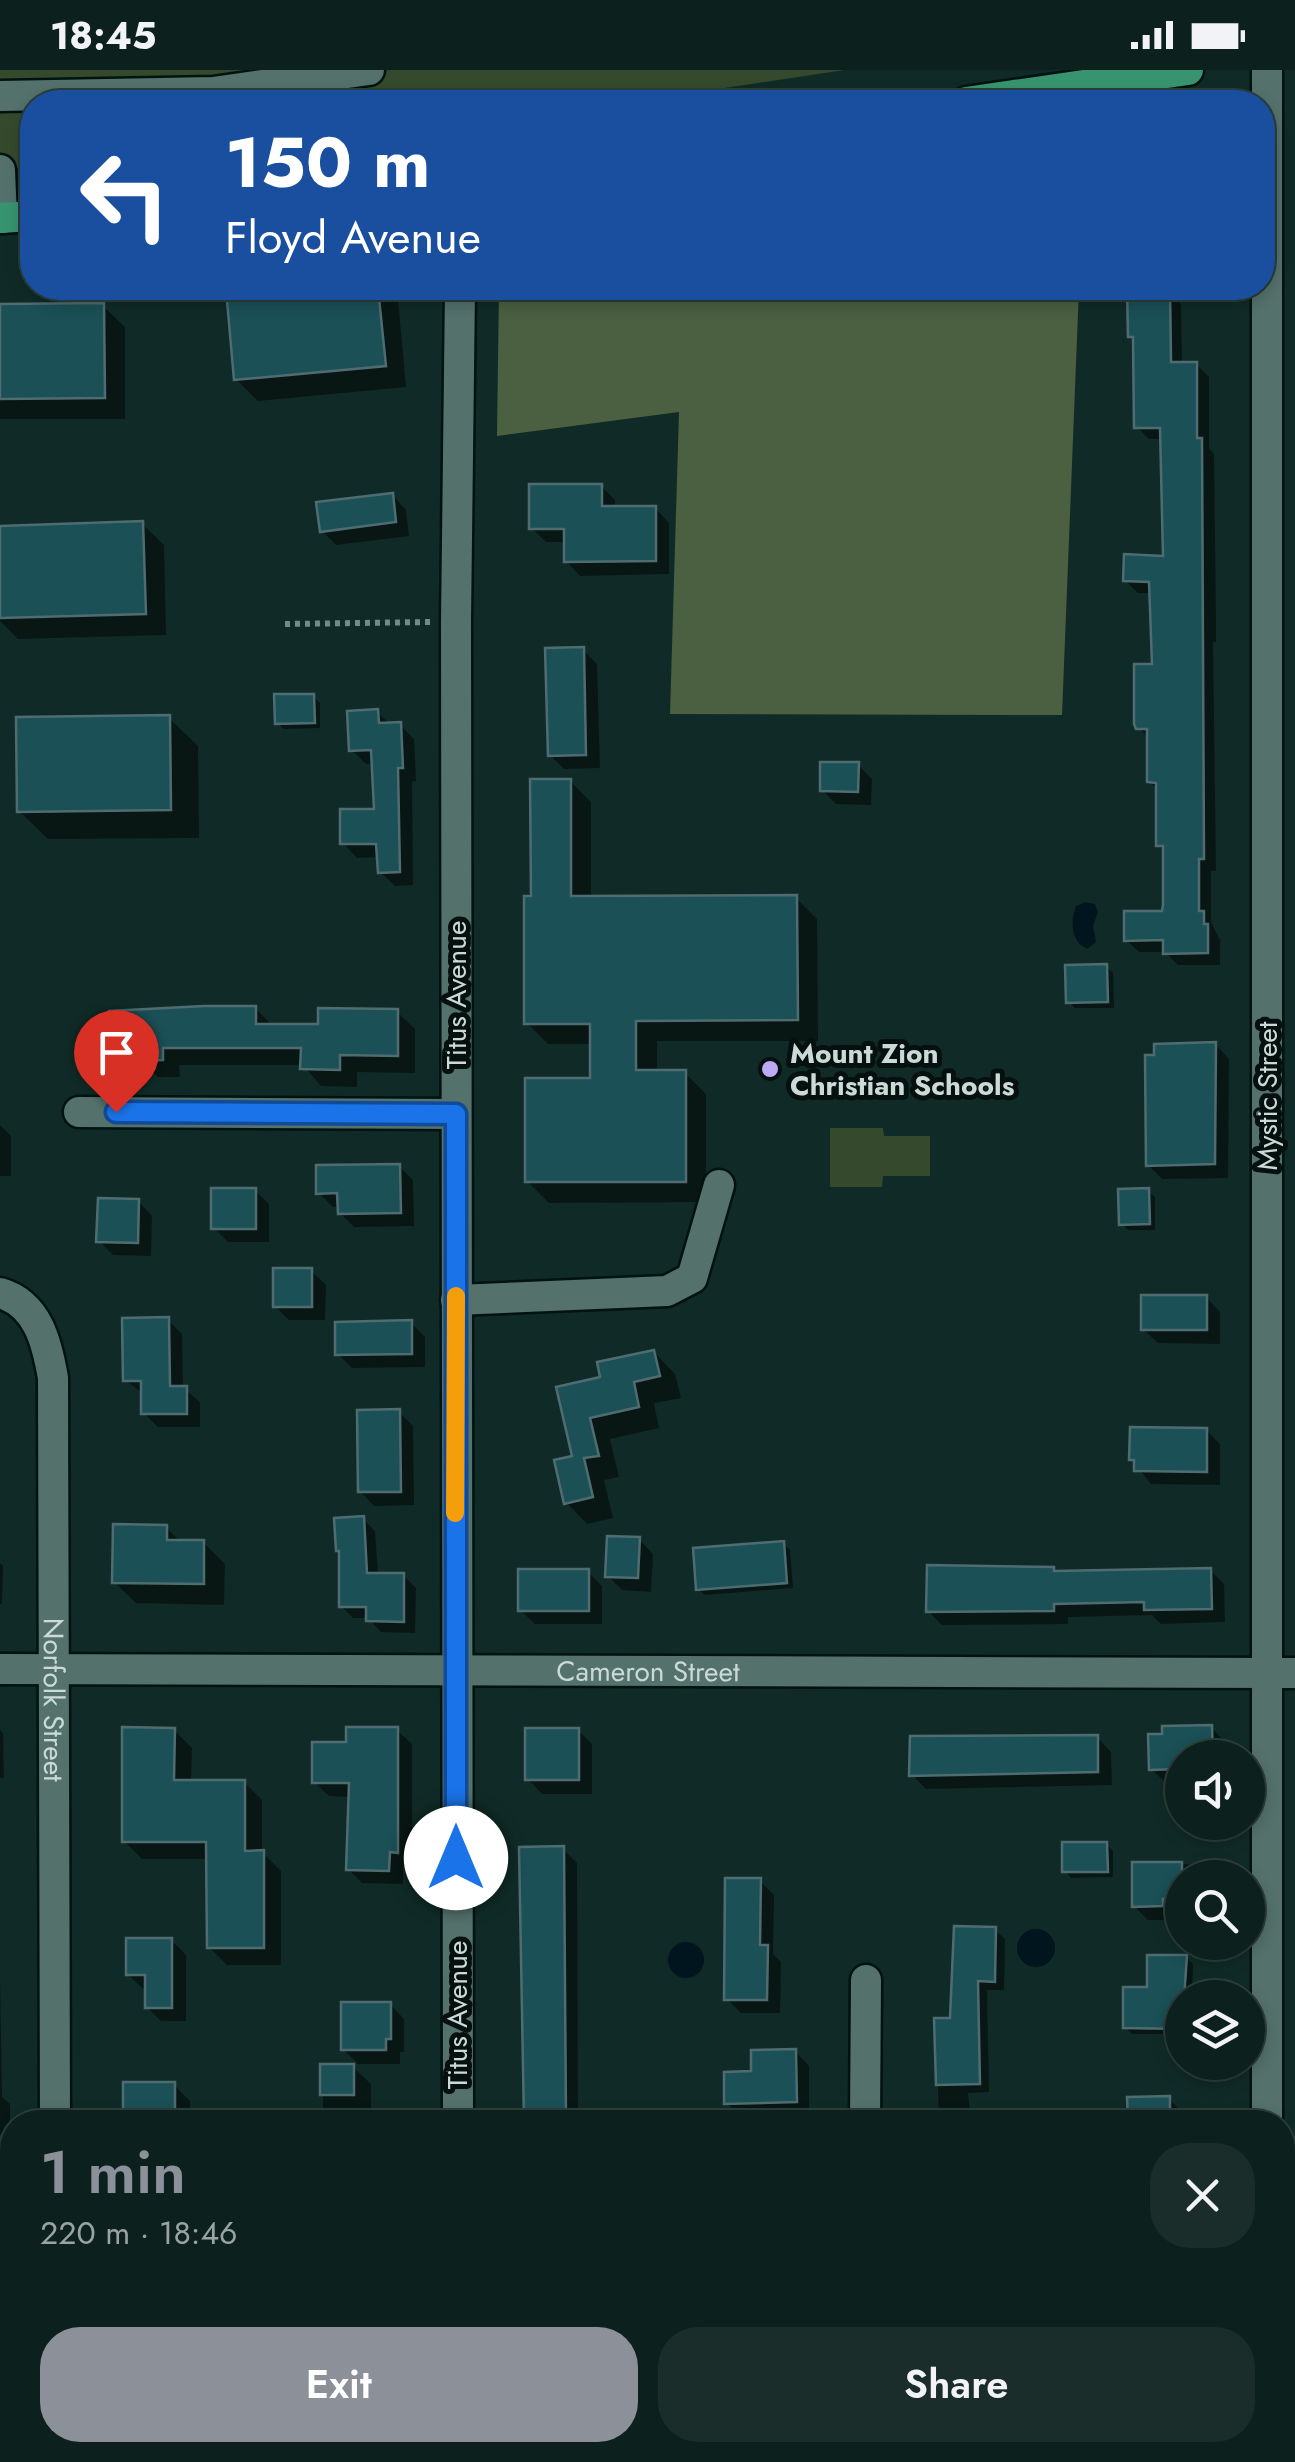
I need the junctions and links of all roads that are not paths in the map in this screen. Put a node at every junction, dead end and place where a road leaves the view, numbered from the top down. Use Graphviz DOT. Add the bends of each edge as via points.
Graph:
graph roads {
  1 [pos="369,70"];
  2 [pos="1188,70"];
  3 [pos="211,81"];
  4 [pos="84,90"];
  5 [pos="1049,90"];
  6 [pos="0,170"];
  7 [pos="12,217"];
  8 [pos="460,300"];
  9 [pos="1269,300"];
  10 [pos="79,1112"];
  11 [pos="456,1114"];
  12 [pos="719,1185"];
  13 [pos="4,1294"];
  14 [pos="456,1300"];
  15 [pos="0,1669"];
  16 [pos="54,1669"];
  17 [pos="455,1669"];
  18 [pos="1281,1673"];
  19 [pos="866,1980"];
  20 [pos="55,2110"];
  21 [pos="458,2110"];
  22 [pos="865,2110"];
  23 [pos="1267,2110"];
  1 -- 3 [label="street"];
  2 -- 5 [label="main road"];
  3 -- 4 [label="street"];
  6 -- 7 [label="street"];
  8 -- 11 [label="street, Titus Avenue"];
  9 -- 18 [label="street, Mystic Street"];
  10 -- 11 [label="street"];
  11 -- 14 [label="street, Titus Avenue"];
  12 -- 14 [label="street" via="692,1278 667,1291"];
  13 -- 16 [label="street, Norfolk Street" via="18,1300 47,1340 53,1378"];
  14 -- 17 [label="street, Titus Avenue"];
  15 -- 16 [label="street, Cameron Street"];
  16 -- 17 [label="street, Cameron Street"];
  16 -- 20 [label="street, Norfolk Street"];
  17 -- 18 [label="street, Cameron Street"];
  17 -- 21 [label="street, Titus Avenue"];
  18 -- 23 [label="street, Mystic Street"];
  19 -- 22 [label="street"];
}
